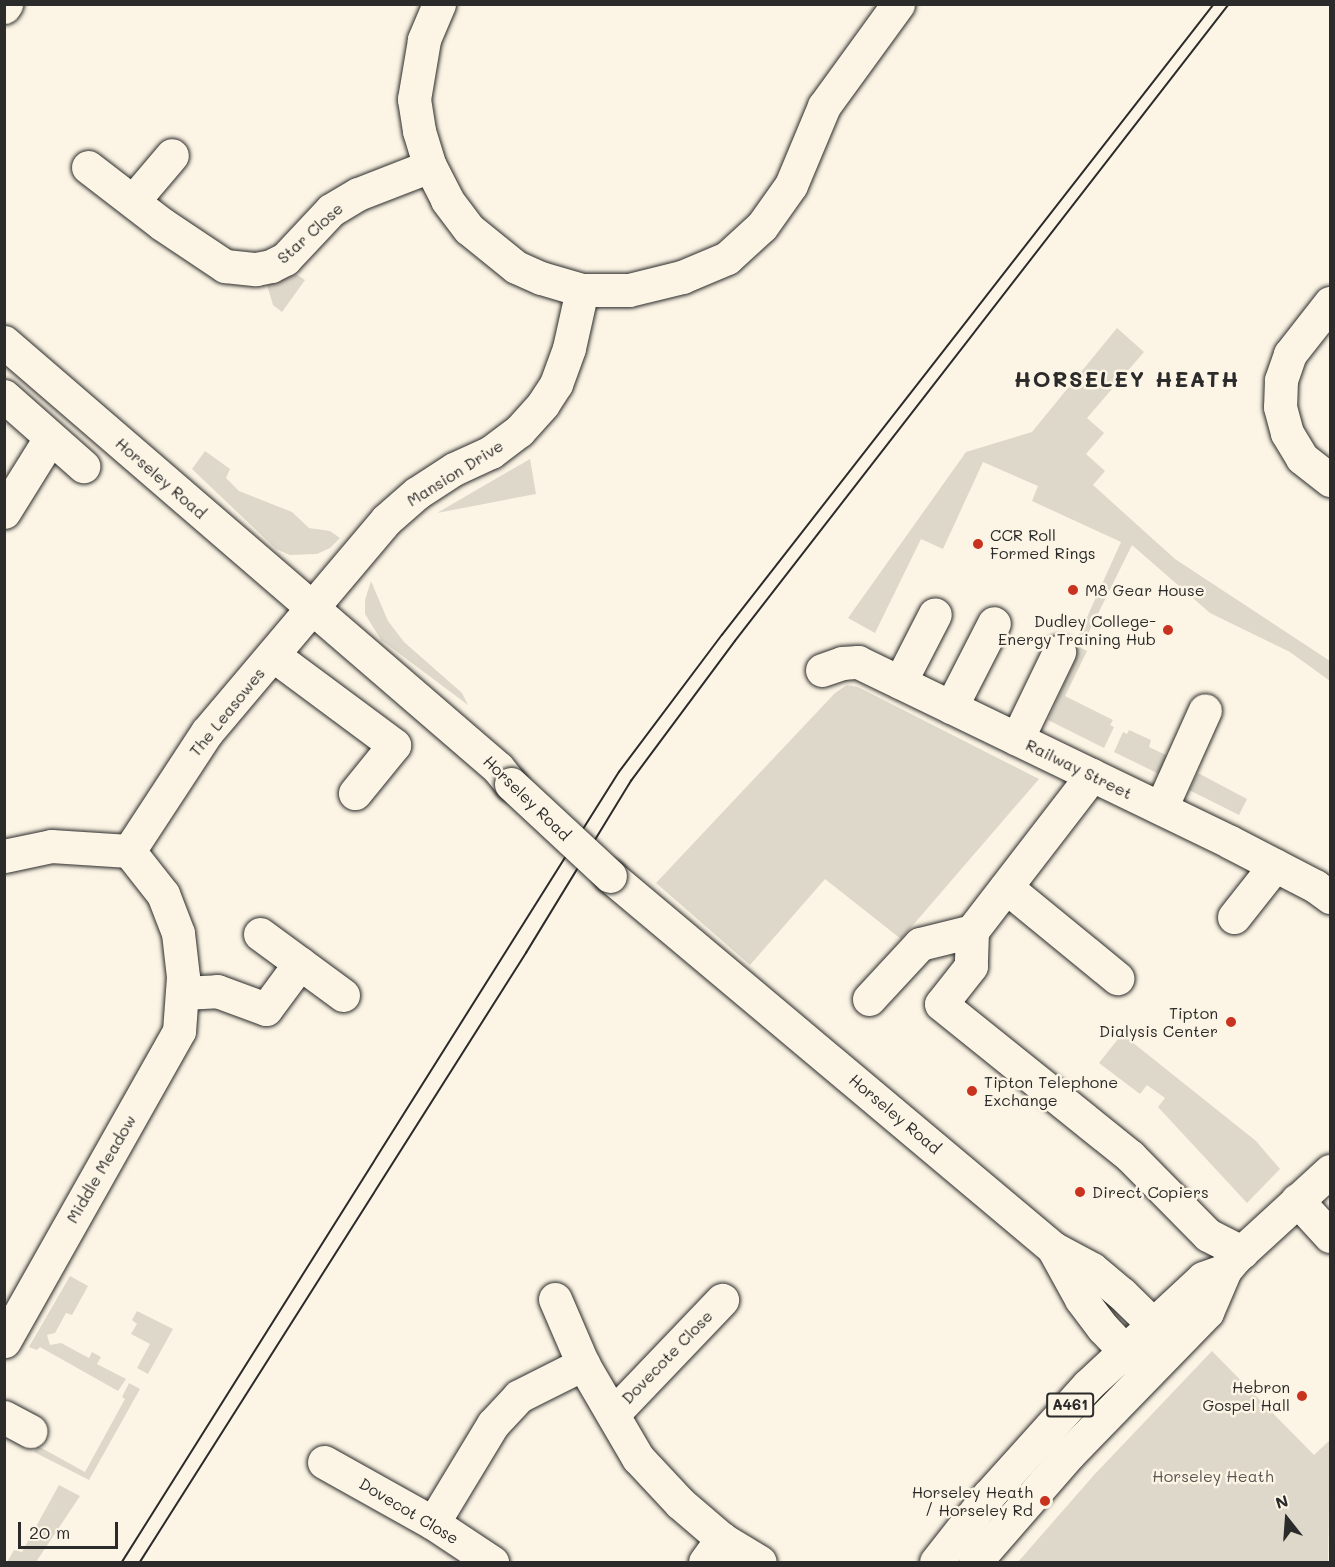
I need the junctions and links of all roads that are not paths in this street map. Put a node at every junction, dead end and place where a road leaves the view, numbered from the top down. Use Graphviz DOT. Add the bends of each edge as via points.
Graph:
graph roads {
  1 [pos="439,4"];
  2 [pos="898,4"];
  3 [pos="172,155"];
  4 [pos="430,165"];
  5 [pos="88,167"];
  6 [pos="133,201"];
  7 [pos="582,290"];
  8 [pos="1330,303"];
  9 [pos="4,342"];
  10 [pos="4,396"];
  11 [pos="50,438"];
  12 [pos="83,466"];
  13 [pos="1330,480"];
  14 [pos="4,512"];
  15 [pos="312,609"];
  16 [pos="935,614"];
  17 [pos="994,623"];
  18 [pos="1059,652"];
  19 [pos="273,655"];
  20 [pos="822,670"];
  21 [pos="900,682"];
  22 [pos="951,707"];
  23 [pos="1205,710"];
  24 [pos="1017,739"];
  25 [pos="1092,775"];
  26 [pos="355,793"];
  27 [pos="1161,808"];
  28 [pos="129,851"];
  29 [pos="4,856"];
  30 [pos="1275,865"];
  31 [pos="1006,886"];
  32 [pos="1330,897"];
  33 [pos="1234,916"];
  34 [pos="972,931"];
  35 [pos="260,934"];
  36 [pos="300,963"];
  37 [pos="1117,978"];
  38 [pos="182,993"];
  39 [pos="343,995"];
  40 [pos="869,999"];
  41 [pos="1330,1171"];
  42 [pos="1297,1200"];
  43 [pos="1330,1236"];
  44 [pos="1053,1248"];
  45 [pos="1233,1261"];
  46 [pos="555,1299"];
  47 [pos="722,1300"];
  48 [pos="13,1307"];
  49 [pos="1164,1334"];
  50 [pos="4,1341"];
  51 [pos="1136,1363"];
  52 [pos="584,1364"];
  53 [pos="613,1414"];
  54 [pos="324,1462"];
  55 [pos="433,1523"];
  56 [pos="714,1551"];
  57 [pos="492,1563"];
  58 [pos="760,1563"];
  59 [pos="936,1563"];
  60 [pos="975,1563"];
  1 -- 4 [label="main road" via="424,40 414,99"];
  2 -- 7 [label="main road" via="824,106 791,185 762,226 727,258 681,277 629,290"];
  3 -- 6 [label="main road"];
  4 -- 6 [label="main road, Star Close" via="357,194 331,210 285,259 256,269 225,266"];
  4 -- 7 [label="main road" via="447,200 490,248 516,267"];
  5 -- 6 [label="main road, Star Close"];
  7 -- 15 [label="main road, Mansion Drive" via="569,348 556,384 543,404 510,438 417,493 386,520"];
  8 -- 13 [label="main road" via="1290,354 1281,380 1280,407 1287,433 1302,458"];
  9 -- 15 [label="main road, Horseley Road"];
  10 -- 11 [label="main road"];
  11 -- 12 [label="main road"];
  11 -- 14 [label="main road"];
  15 -- 19 [label="main road, The Leasowes"];
  15 -- 44 [label="main road, Horseley Road, bridge" via="498,768 510,784 610,876"];
  16 -- 21 [label="main road"];
  17 -- 22 [label="main road"];
  18 -- 24 [label="main road"];
  19 -- 26 [label="main road" via="394,745"];
  19 -- 28 [label="main road, The Leasowes" via="207,732"];
  20 -- 21 [label="main road, Railway Street" via="858,662"];
  21 -- 22 [label="main road, Railway Street"];
  22 -- 24 [label="main road, Railway Street"];
  23 -- 27 [label="main road"];
  24 -- 25 [label="main road, Railway Street"];
  25 -- 27 [label="main road, Railway Street"];
  25 -- 31 [label="main road"];
  27 -- 30 [label="main road, Railway Street"];
  28 -- 29 [label="main road" via="51,846"];
  28 -- 38 [label="main road, Middle Meadow" via="163,894 178,933"];
  30 -- 32 [label="main road, Railway Street"];
  30 -- 33 [label="main road"];
  31 -- 34 [label="main road"];
  31 -- 37 [label="main road"];
  34 -- 40 [label="main road" via="920,944"];
  34 -- 45 [label="main road" via="971,966 941,1004 1131,1156"];
  35 -- 36 [label="main road"];
  36 -- 38 [label="main road" via="266,1009 217,991"];
  36 -- 39 [label="main road"];
  38 -- 48 [label="main road, Middle Meadow" via="179,1031"];
  41 -- 42 [label="main road, A461"];
  42 -- 43 [label="main road"];
  42 -- 45 [label="main road, A461"];
  44 -- 49 [label="main road, Horseley Road" via="1102,1276"];
  44 -- 51 [label="main road, Horseley Road" via="1081,1299"];
  45 -- 49 [label="main road, A461" via="1207,1312"];
  46 -- 52 [label="main road, Dovecote Close"];
  47 -- 53 [label="main road, Dovecote Close"];
  48 -- 50 [label="main road, Middle Meadow"];
  49 -- 51 [label="main road, A461"];
  51 -- 59 [label="main road, A461" via="1088,1385 988,1496"];
  51 -- 60 [label="main road, A461" via="1070,1454"];
  52 -- 53 [label="main road, Dovecote Close"];
  52 -- 55 [label="main road" via="519,1396 493,1424"];
  53 -- 56 [label="main road, Dovecote Close" via="638,1458 680,1503"];
  54 -- 55 [label="main road, Dovecot Close"];
  55 -- 57 [label="main road, Dovecot Close"];
  56 -- 58 [label="main road, Dovecote Close"];
}
